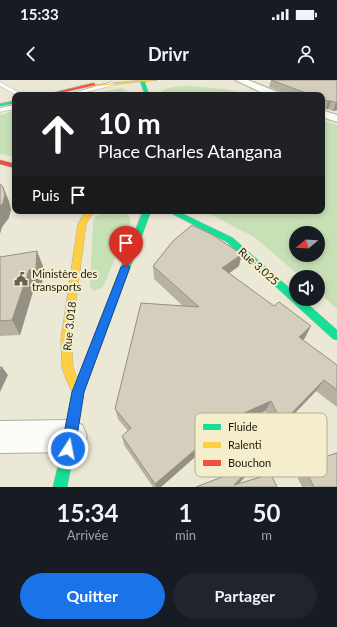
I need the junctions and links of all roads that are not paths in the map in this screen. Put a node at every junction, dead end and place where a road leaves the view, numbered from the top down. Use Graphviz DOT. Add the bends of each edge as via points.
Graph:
graph roads {
  1 [pos="155,80"];
  2 [pos="240,80"];
  3 [pos="143,81"];
  4 [pos="111,82"];
  5 [pos="0,84"];
  6 [pos="15,92"];
  7 [pos="58,92"];
  8 [pos="78,92"];
  9 [pos="146,92"];
  10 [pos="269,92"];
  11 [pos="12,103"];
  12 [pos="0,105"];
  13 [pos="12,108"];
  14 [pos="0,110"];
  15 [pos="325,114"];
  16 [pos="337,119"];
  17 [pos="0,162"];
  18 [pos="12,165"];
  19 [pos="88,214"];
  20 [pos="146,214"];
  21 [pos="177,214"];
  22 [pos="337,336"];
  23 [pos="78,392"];
  24 [pos="71,436"];
  25 [pos="0,438"];
  26 [pos="60,487"];
  1 -- 3 [label="street"];
  2 -- 10 [label="street"];
  3 -- 4 [label="street"];
  3 -- 9 [label="street"];
  4 -- 7 [label="street"];
  4 -- 8 [label="lane"];
  5 -- 6 [label="lane"];
  11 -- 12 [label="street"];
  13 -- 14 [label="lane"];
  15 -- 16 [label="street"];
  17 -- 18 [label="street"];
  19 -- 23 [label="street, Rue 3.018" via="82,224 66,339 70,378"];
  20 -- 23 [label="street"];
  21 -- 22 [label="street, Rue 3.025" via="230,240"];
  23 -- 24 [label="street"];
  24 -- 25 [label="street"];
  24 -- 26 [label="street"];
}
